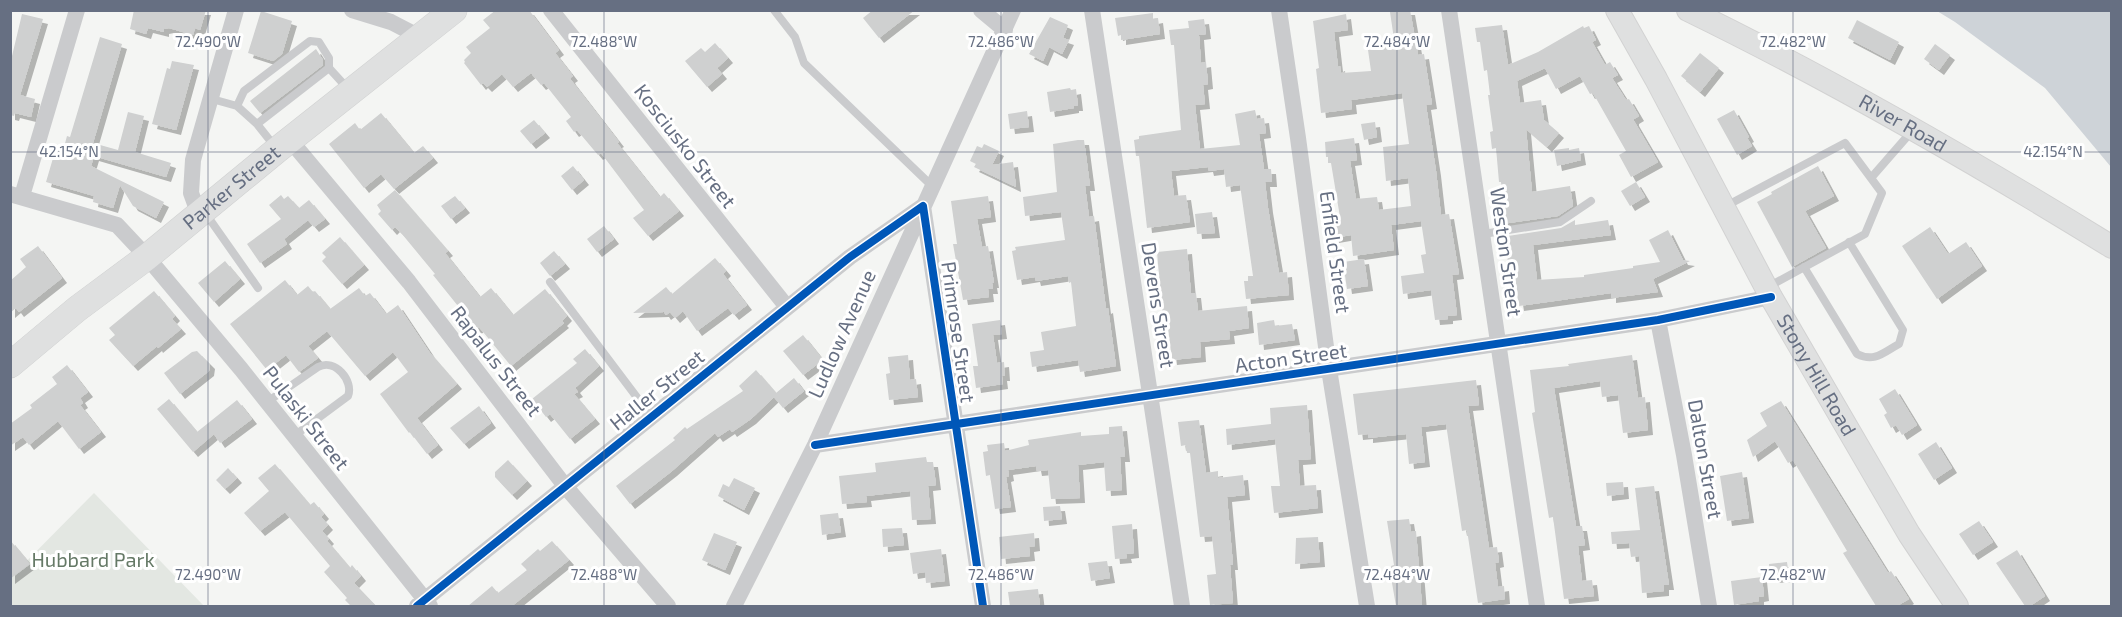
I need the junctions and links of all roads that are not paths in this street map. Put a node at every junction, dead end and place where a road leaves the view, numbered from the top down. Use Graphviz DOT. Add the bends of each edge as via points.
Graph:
graph roads {
  1 [pos="77,10"];
  2 [pos="236,10"];
  3 [pos="352,10"];
  4 [pos="454,10"];
  5 [pos="551,10"];
  6 [pos="774,10"];
  7 [pos="981,10"];
  8 [pos="1013,10"];
  9 [pos="1092,10"];
  10 [pos="1278,10"];
  11 [pos="1449,10"];
  12 [pos="1617,10"];
  13 [pos="1688,10"];
  14 [pos="1005,30"];
  15 [pos="420,37"];
  16 [pos="329,68"];
  17 [pos="351,92"];
  18 [pos="212,99"];
  19 [pos="237,106"];
  20 [pos="257,124"];
  21 [pos="1913,128"];
  22 [pos="284,145"];
  23 [pos="1871,178"];
  24 [pos="932,186"];
  25 [pos="16,195"];
  26 [pos="1591,201"];
  27 [pos="923,206"];
  28 [pos="1723,207"];
  29 [pos="201,213"];
  30 [pos="1483,234"];
  31 [pos="1850,242"];
  32 [pos="2112,247"];
  33 [pos="147,257"];
  34 [pos="1804,267"];
  35 [pos="549,282"];
  36 [pos="258,288"];
  37 [pos="1768,293"];
  38 [pos="787,307"];
  39 [pos="1658,320"];
  40 [pos="1498,344"];
  41 [pos="10,365"];
  42 [pos="1329,369"];
  43 [pos="1150,396"];
  44 [pos="267,402"];
  45 [pos="651,416"];
  46 [pos="955,423"];
  47 [pos="294,436"];
  48 [pos="815,445"];
  49 [pos="565,486"];
  50 [pos="424,604"];
  51 [pos="668,606"];
  52 [pos="734,606"];
  53 [pos="983,606"];
  54 [pos="1182,606"];
  55 [pos="1367,606"];
  56 [pos="1537,606"];
  57 [pos="1709,606"];
  58 [pos="1957,606"];
  1 -- 25 [label="street"];
  2 -- 18 [label="street"];
  3 -- 15 [label="street" via="391,22"];
  4 -- 15 [label="main road, Parker Street"];
  5 -- 38 [label="street, Kosciusko Street"];
  6 -- 24 [label="lane" via="795,37 804,63"];
  7 -- 14 [label="street"];
  8 -- 14 [label="street, Ludlow Avenue"];
  9 -- 43 [label="street, Devens Street"];
  10 -- 42 [label="street, Enfield Street"];
  11 -- 30 [label="street, Weston Street"];
  12 -- 28 [label="main road, Stony Hill Road"];
  13 -- 21 [label="main road, River Road"];
  14 -- 24 [label="street, Ludlow Avenue"];
  15 -- 17 [label="main road, Parker Street"];
  16 -- 17 [label="lane"];
  16 -- 19 [label="lane" via="329,58 319,42 310,41 244,91"];
  16 -- 20 [label="lane"];
  17 -- 22 [label="main road, Parker Street"];
  18 -- 19 [label="lane"];
  18 -- 29 [label="street" via="193,160 191,193"];
  19 -- 20 [label="lane"];
  20 -- 22 [label="lane"];
  21 -- 23 [label="lane"];
  21 -- 32 [label="main road, River Road"];
  22 -- 29 [label="main road, Parker Street"];
  22 -- 49 [label="street, Rapalus Street" via="409,282"];
  23 -- 28 [label="lane" via="1845,143"];
  23 -- 31 [label="lane" via="1882,193 1865,234"];
  24 -- 27 [label="street, Ludlow Avenue"];
  25 -- 33 [label="street, Pulaski Street" via="117,225"];
  26 -- 30 [label="lane" via="1560,222"];
  27 -- 38 [label="street, Haller Street"];
  27 -- 46 [label="street, Primrose Street"];
  27 -- 48 [label="street, Ludlow Avenue"];
  28 -- 37 [label="main road, Stony Hill Road"];
  29 -- 33 [label="main road, Parker Street"];
  29 -- 36 [label="lane"];
  30 -- 40 [label="street, Weston Street"];
  31 -- 34 [label="lane"];
  31 -- 34 [label="lane" via="1903,330 1899,344 1873,358 1857,354"];
  33 -- 41 [label="main road, Parker Street"];
  33 -- 44 [label="street, Pulaski Street"];
  34 -- 37 [label="lane"];
  35 -- 45 [label="lane"];
  37 -- 39 [label="street, Acton Street"];
  37 -- 58 [label="main road, Stony Hill Road" via="1904,525"];
  38 -- 45 [label="street, Haller Street"];
  39 -- 40 [label="street, Acton Street"];
  39 -- 57 [label="street, Dalton Street"];
  40 -- 42 [label="street, Acton Street"];
  40 -- 56 [label="street, Weston Street"];
  42 -- 43 [label="street, Acton Street"];
  42 -- 55 [label="street, Enfield Street"];
  43 -- 46 [label="street, Acton Street"];
  43 -- 54 [label="street, Devens Street"];
  44 -- 47 [label="street, Pulaski Street"];
  44 -- 47 [label="lane" via="318,367 336,367 348,384 348,396"];
  45 -- 49 [label="street, Haller Street"];
  46 -- 48 [label="street, Acton Street"];
  46 -- 53 [label="street, Primrose Street"];
  47 -- 50 [label="street, Pulaski Street"];
  48 -- 52 [label="street, Ludlow Avenue"];
  49 -- 50 [label="street, Haller Street"];
  49 -- 51 [label="street, Rapalus Street"];
}
